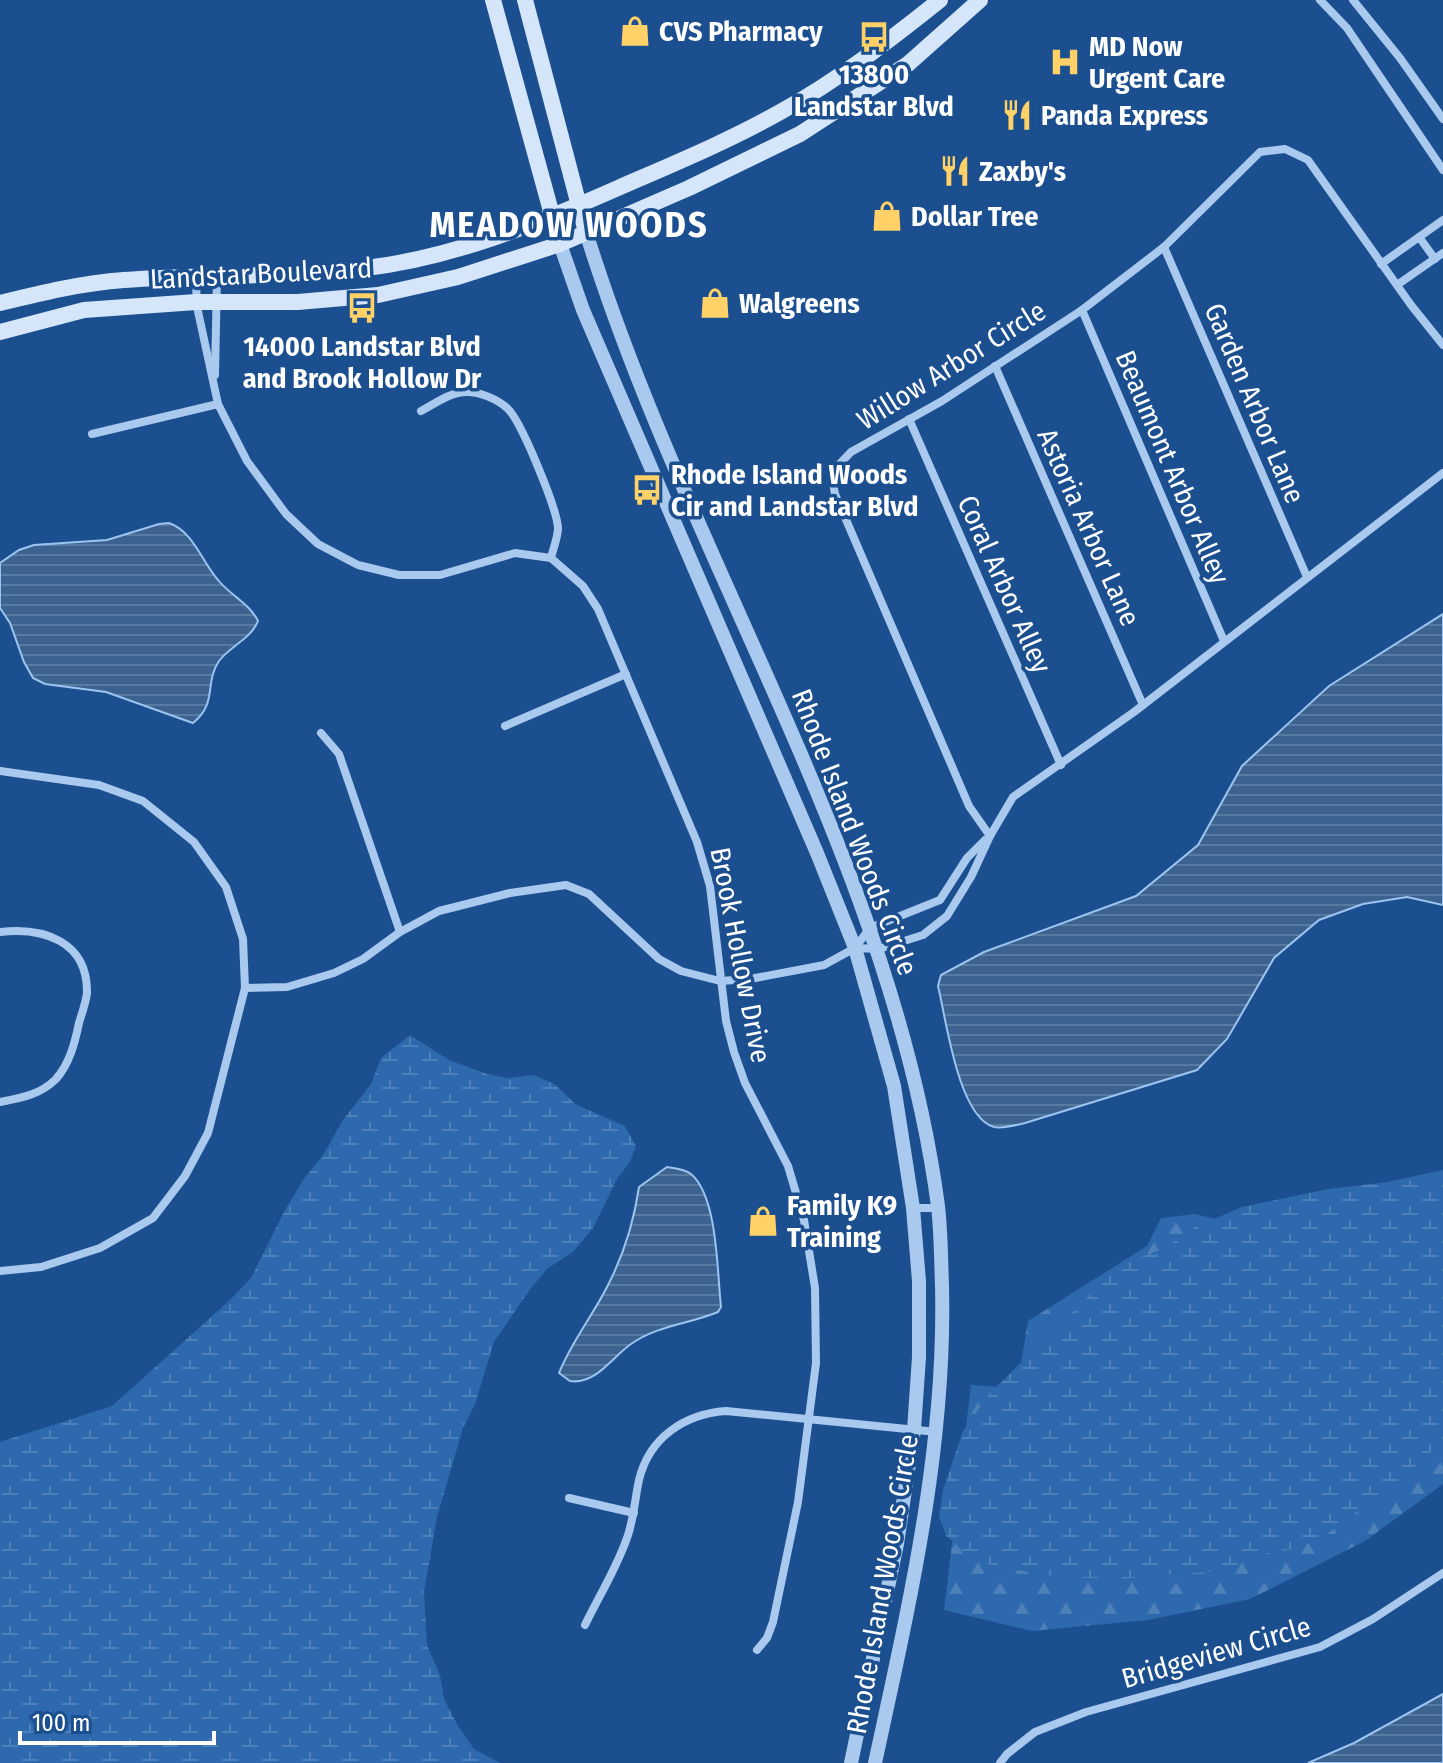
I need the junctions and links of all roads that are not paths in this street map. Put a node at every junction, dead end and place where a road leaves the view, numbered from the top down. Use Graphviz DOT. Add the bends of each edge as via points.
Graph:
graph roads {
  1 [pos="493,0"];
  2 [pos="525,0"];
  3 [pos="940,0"];
  4 [pos="980,0"];
  5 [pos="1320,0"];
  6 [pos="1353,0"];
  7 [pos="1443,119"];
  8 [pos="1443,170"];
  9 [pos="580,205"];
  10 [pos="550,216"];
  11 [pos="1443,220"];
  12 [pos="586,232"];
  13 [pos="1419,237"];
  14 [pos="560,244"];
  15 [pos="1164,247"];
  16 [pos="1443,253"];
  17 [pos="1435,259"];
  18 [pos="1381,264"];
  19 [pos="197,277"];
  20 [pos="217,277"];
  21 [pos="1397,285"];
  22 [pos="196,302"];
  23 [pos="0,303"];
  24 [pos="217,303"];
  25 [pos="1082,310"];
  26 [pos="0,332"];
  27 [pos="1443,345"];
  28 [pos="995,366"];
  29 [pos="218,404"];
  30 [pos="421,411"];
  31 [pos="909,419"];
  32 [pos="92,434"];
  33 [pos="1443,473"];
  34 [pos="551,558"];
  35 [pos="1307,577"];
  36 [pos="1224,641"];
  37 [pos="626,674"];
  38 [pos="1143,705"];
  39 [pos="505,726"];
  40 [pos="321,733"];
  41 [pos="1061,765"];
  42 [pos="0,771"];
  43 [pos="990,836"];
  44 [pos="870,928"];
  45 [pos="0,932"];
  46 [pos="400,932"];
  47 [pos="855,948"];
  48 [pos="879,949"];
  49 [pos="720,981"];
  50 [pos="245,988"];
  51 [pos="0,1102"];
  52 [pos="913,1208"];
  53 [pos="938,1208"];
  54 [pos="0,1271"];
  55 [pos="810,1419"];
  56 [pos="914,1430"];
  57 [pos="937,1432"];
  58 [pos="569,1498"];
  59 [pos="634,1513"];
  60 [pos="1443,1573"];
  61 [pos="585,1625"];
  62 [pos="757,1650"];
  63 [pos="851,1763"];
  64 [pos="875,1763"];
  65 [pos="1000,1763"];
  1 -- 10 [label="main road"];
  2 -- 9 [label="main road"];
  3 -- 9 [label="main road, Landstar Boulevard" via="891,40 783,111"];
  4 -- 12 [label="main road, Landstar Boulevard" via="908,64 800,134"];
  5 -- 8 [label="street" via="1347,28"];
  6 -- 7 [label="street"];
  9 -- 10 [label="main road, Landstar Boulevard"];
  9 -- 12 [label="main road"];
  10 -- 14 [label="main road"];
  10 -- 20 [label="main road, Landstar Boulevard" via="461,248 369,268"];
  11 -- 13 [label="street"];
  12 -- 14 [label="main road, Landstar Boulevard"];
  12 -- 44 [label="street, Rhode Island Woods Circle" via="609,305"];
  13 -- 17 [label="street"];
  13 -- 18 [label="street"];
  14 -- 24 [label="main road, Landstar Boulevard" via="458,277 378,295"];
  14 -- 47 [label="street, Rhode Island Woods Circle" via="583,310"];
  15 -- 18 [label="street, Willow Arbor Circle" via="1260,152 1285,149 1308,160"];
  15 -- 25 [label="street, Willow Arbor Circle"];
  15 -- 35 [label="street, Garden Arbor Lane"];
  16 -- 17 [label="street"];
  17 -- 21 [label="street"];
  18 -- 21 [label="street, Willow Arbor Circle"];
  19 -- 20 [label="main road, Landstar Boulevard"];
  19 -- 22 [label="street"];
  19 -- 23 [label="main road, Landstar Boulevard" via="62,288"];
  20 -- 24 [label="street"];
  21 -- 27 [label="street"];
  22 -- 24 [label="main road, Landstar Boulevard"];
  22 -- 26 [label="main road, Landstar Boulevard" via="84,310"];
  22 -- 29 [label="street"];
  24 -- 29 [label="street"];
  25 -- 28 [label="street, Willow Arbor Circle"];
  25 -- 36 [label="street, Beaumont Arbor Alley"];
  28 -- 31 [label="street, Willow Arbor Circle"];
  28 -- 38 [label="street, Astoria Arbor Lane"];
  29 -- 32 [label="street"];
  29 -- 34 [label="street" via="247,461 286,514 318,544 358,565 399,575 440,575 515,553"];
  30 -- 34 [label="street" via="451,394 469,392 508,409 552,503 558,527"];
  31 -- 41 [label="street, Coral Arbor Alley"];
  31 -- 43 [label="street, Willow Arbor Circle" via="851,452 831,473 835,494 969,806"];
  33 -- 35 [label="street"];
  34 -- 37 [label="street, Brook Hollow Drive" via="583,586 598,609"];
  35 -- 36 [label="street"];
  36 -- 38 [label="street"];
  37 -- 39 [label="street"];
  37 -- 49 [label="street, Brook Hollow Drive" via="697,842 710,886"];
  38 -- 41 [label="street"];
  40 -- 46 [label="street" via="339,754"];
  41 -- 43 [label="street" via="1013,797"];
  42 -- 50 [label="street" via="99,785 143,801 194,842 226,887 243,939"];
  43 -- 44 [label="street" via="967,858 940,900"];
  43 -- 48 [label="street" via="947,916 923,935"];
  44 -- 47 [label="street"];
  44 -- 48 [label="street, Rhode Island Woods Circle"];
  45 -- 51 [label="street" via="47,934 70,946 83,969 87,993 72,1053 56,1078 33,1095"];
  46 -- 49 [label="street" via="439,911 566,885 589,894 659,959"];
  46 -- 50 [label="street" via="334,973 287,987"];
  47 -- 48 [label="street"];
  47 -- 49 [label="street" via="824,965"];
  47 -- 52 [label="street, Rhode Island Woods Circle" via="894,1086"];
  48 -- 53 [label="street, Rhode Island Woods Circle" via="915,1079"];
  49 -- 55 [label="street, Brook Hollow Drive" via="745,1083 788,1166 804,1220 815,1288"];
  50 -- 54 [label="street" via="208,1133 185,1176 153,1218 100,1248 41,1267"];
  52 -- 53 [label="street"];
  52 -- 56 [label="street, Rhode Island Woods Circle" via="919,1281"];
  53 -- 57 [label="street, Rhode Island Woods Circle" via="943,1324"];
  55 -- 56 [label="street"];
  55 -- 59 [label="street" via="726,1411 683,1422 665,1435 645,1462"];
  55 -- 62 [label="street, Brook Hollow Drive" via="773,1622"];
  56 -- 57 [label="street"];
  56 -- 63 [label="street, Rhode Island Woods Circle" via="897,1544"];
  57 -- 64 [label="street, Rhode Island Woods Circle" via="921,1547"];
  58 -- 59 [label="street"];
  59 -- 61 [label="street" via="624,1546"];
  60 -- 65 [label="street, Bridgeview Circle" via="1320,1647 1086,1712 1035,1732"];
}
